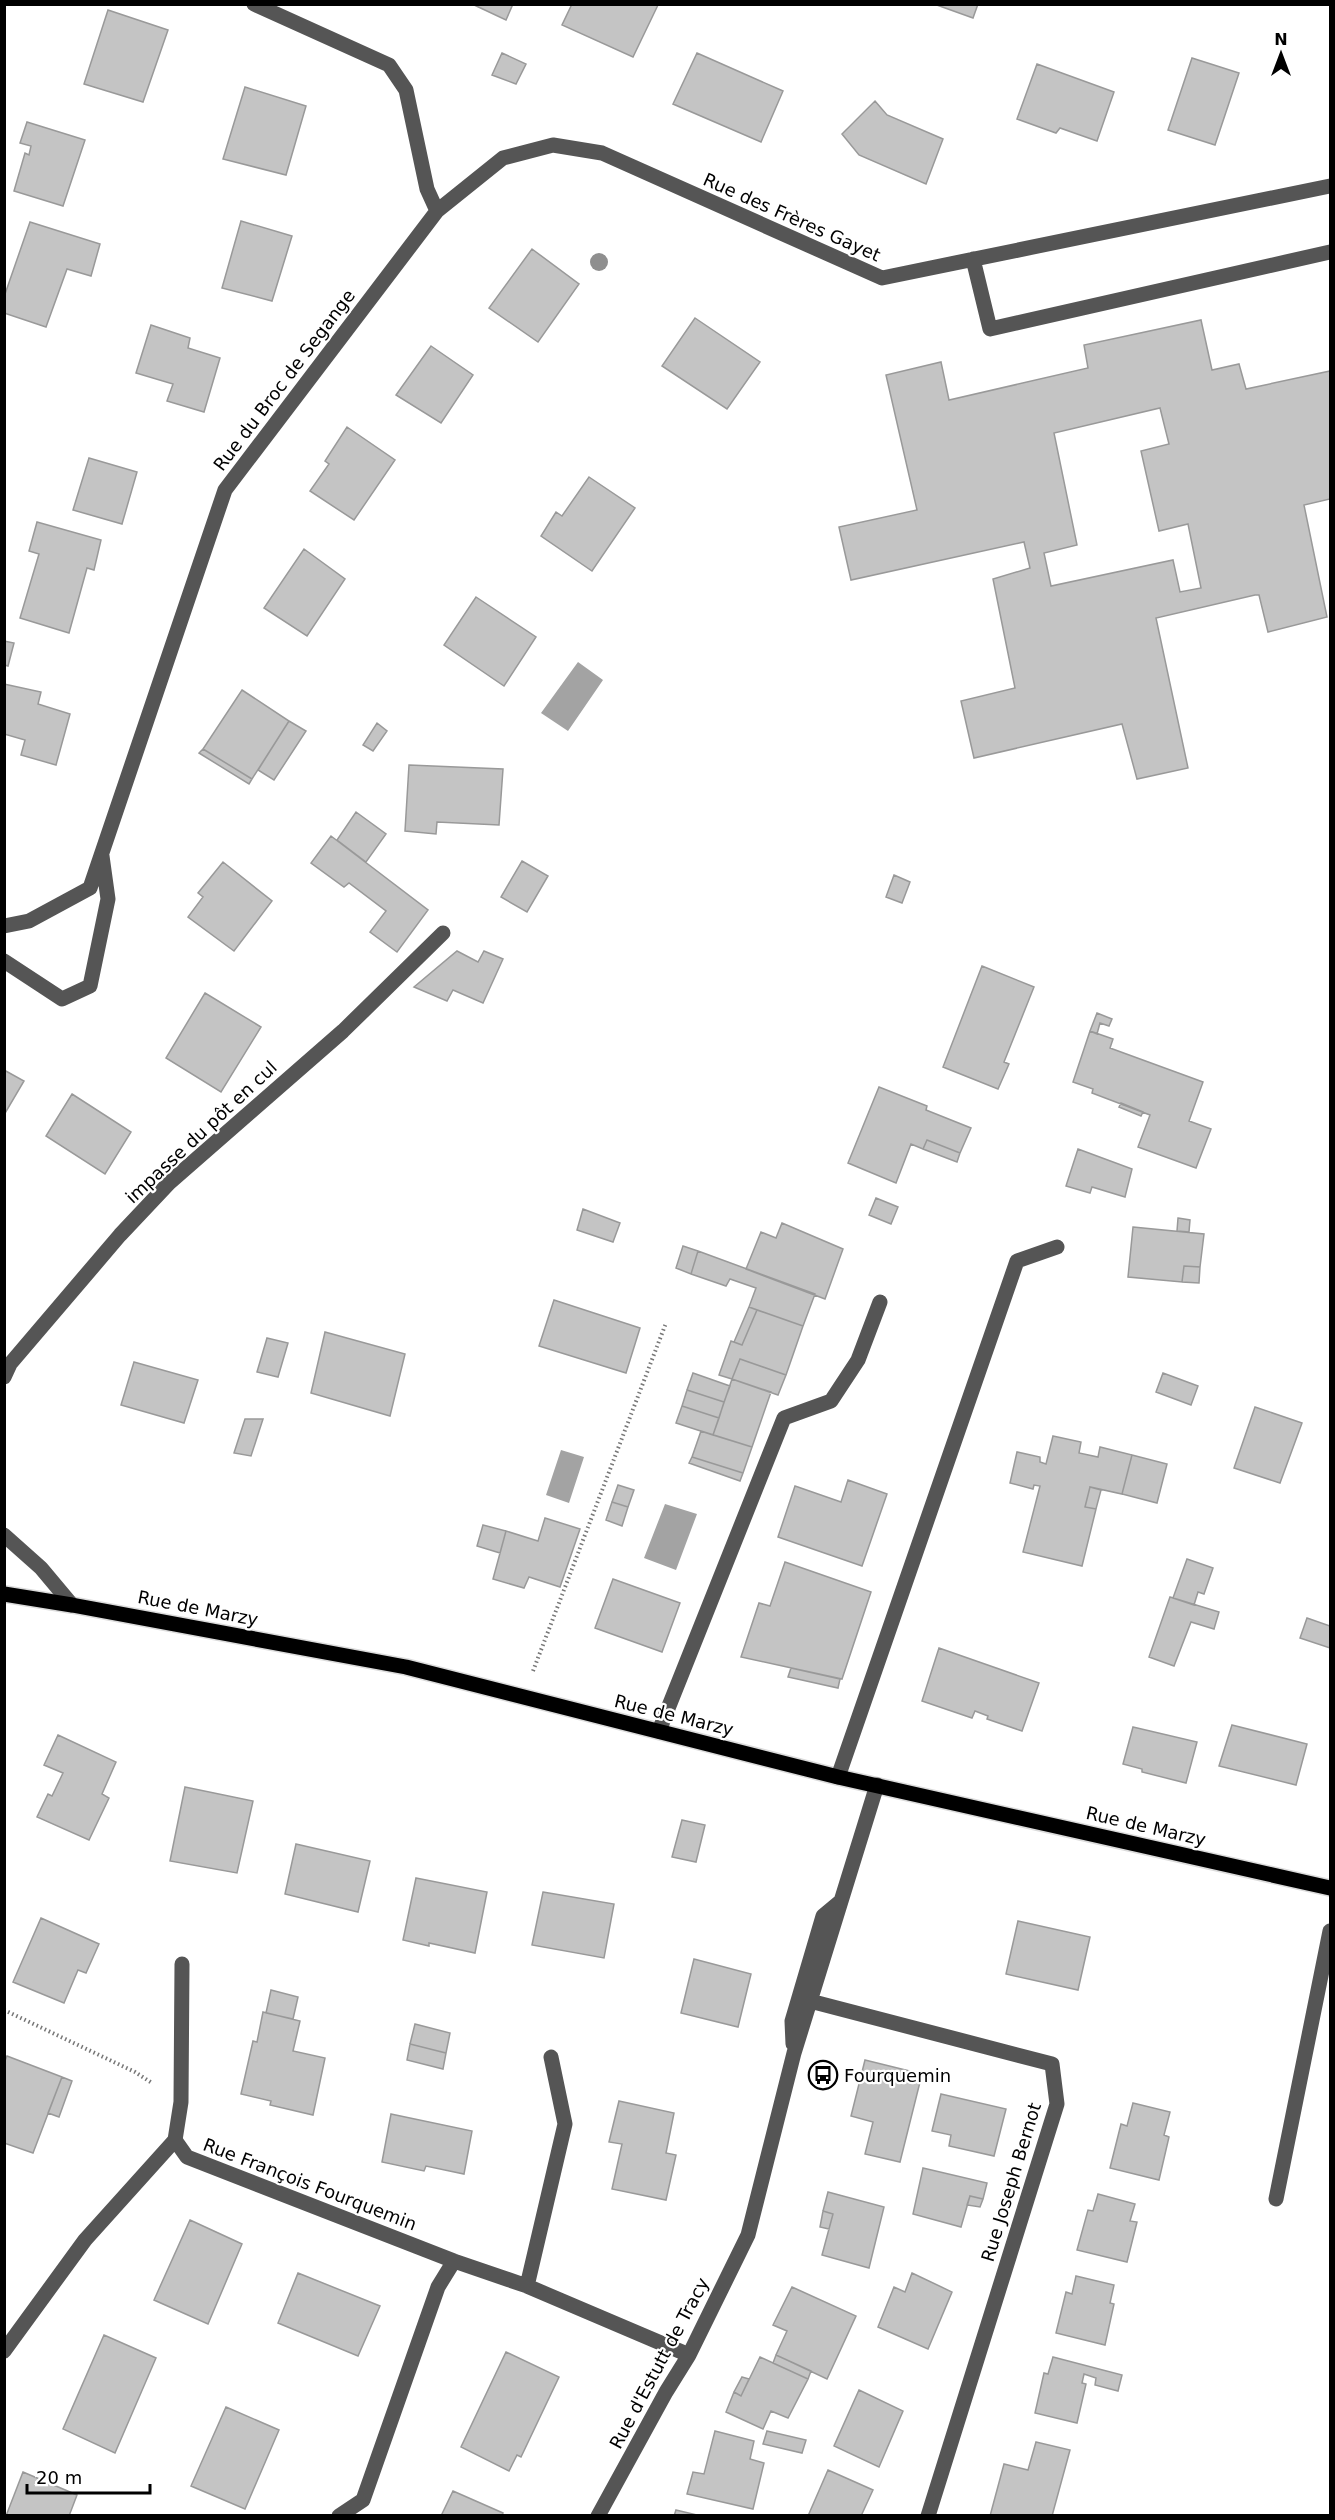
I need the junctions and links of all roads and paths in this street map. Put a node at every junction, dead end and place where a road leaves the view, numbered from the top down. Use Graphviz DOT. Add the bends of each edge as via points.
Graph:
graph roads {
  1 [pos="254,4"];
  2 [pos="1330,186"];
  3 [pos="437,211"];
  4 [pos="1330,252"];
  5 [pos="974,259"];
  6 [pos="102,855"];
  7 [pos="4,926"];
  8 [pos="443,933"];
  9 [pos="4,962"];
  10 [pos="1057,1247"];
  11 [pos="880,1302"];
  12 [pos="666,1323"];
  13 [pos="4,1377"];
  14 [pos="4,1535"];
  15 [pos="4,1594"];
  16 [pos="72,1605"];
  17 [pos="523,1696"];
  18 [pos="659,1731"];
  19 [pos="838,1777"];
  20 [pos="877,1785"];
  21 [pos="1330,1888"];
  22 [pos="841,1900"];
  23 [pos="1330,1931"];
  24 [pos="182,1964"];
  25 [pos="810,2001"];
  26 [pos="4,2010"];
  27 [pos="794,2053"];
  28 [pos="551,2057"];
  29 [pos="182,2102"];
  30 [pos="175,2140"];
  31 [pos="1276,2199"];
  32 [pos="454,2261"];
  33 [pos="527,2286"];
  34 [pos="4,2351"];
  35 [pos="689,2355"];
  36 [pos="339,2516"];
  37 [pos="598,2516"];
  38 [pos="928,2516"];
  1 -- 3 [label="street" via="389,65 406,90 428,189"];
  2 -- 5 [label="street, Rue des Frères Gayet"];
  3 -- 5 [label="street, Rue des Frères Gayet" via="503,158 553,145 602,153 882,278"];
  3 -- 6 [label="street, Rue du Broc de Segange" via="225,490"];
  4 -- 5 [label="street" via="990,330"];
  6 -- 7 [label="street, Rue du Broc de Segange" via="90,888 29,921"];
  6 -- 9 [label="street" via="108,899 90,986 62,999"];
  8 -- 13 [label="street, impasse du pôt en cul" via="343,1031 169,1183 10,1364"];
  10 -- 19 [label="street" via="1017,1261"];
  11 -- 18 [label="street" via="858,1359 831,1401 784,1418"];
  12 -- 17 [label="path"];
  14 -- 16 [label="street" via="41,1568"];
  15 -- 16 [label="main road, Rue de Marzy"];
  16 -- 17 [label="main road, Rue de Marzy" via="406,1667"];
  17 -- 18 [label="main road, Rue de Marzy"];
  18 -- 19 [label="main road, Rue de Marzy"];
  19 -- 20 [label="main road, Rue de Marzy"];
  20 -- 21 [label="main road, Rue de Marzy"];
  20 -- 22 [label="street, Rue d'Estutt de Tracy"];
  22 -- 25 [label="street, Rue d'Estutt de Tracy"];
  22 -- 27 [label="street, Rue d'Estutt de Tracy" via="823,1916 792,2021"];
  23 -- 31 [label="street"];
  24 -- 29 [label="street"];
  25 -- 27 [label="street, Rue d'Estutt de Tracy"];
  25 -- 38 [label="street, Rue Joseph Bernot" via="1052,2064 1057,2104"];
  26 -- 29 [label="path" via="135,2072"];
  27 -- 35 [label="street, Rue d'Estutt de Tracy" via="748,2235"];
  28 -- 33 [label="street" via="565,2124"];
  29 -- 30 [label="street"];
  30 -- 32 [label="street, Rue François Fourquemin" via="187,2157"];
  30 -- 34 [label="street" via="85,2240"];
  32 -- 33 [label="street, Rue François Fourquemin"];
  32 -- 36 [label="street" via="438,2287 363,2500"];
  33 -- 35 [label="street, Rue François Fourquemin"];
  35 -- 37 [label="street, Rue d'Estutt de Tracy"];
}
